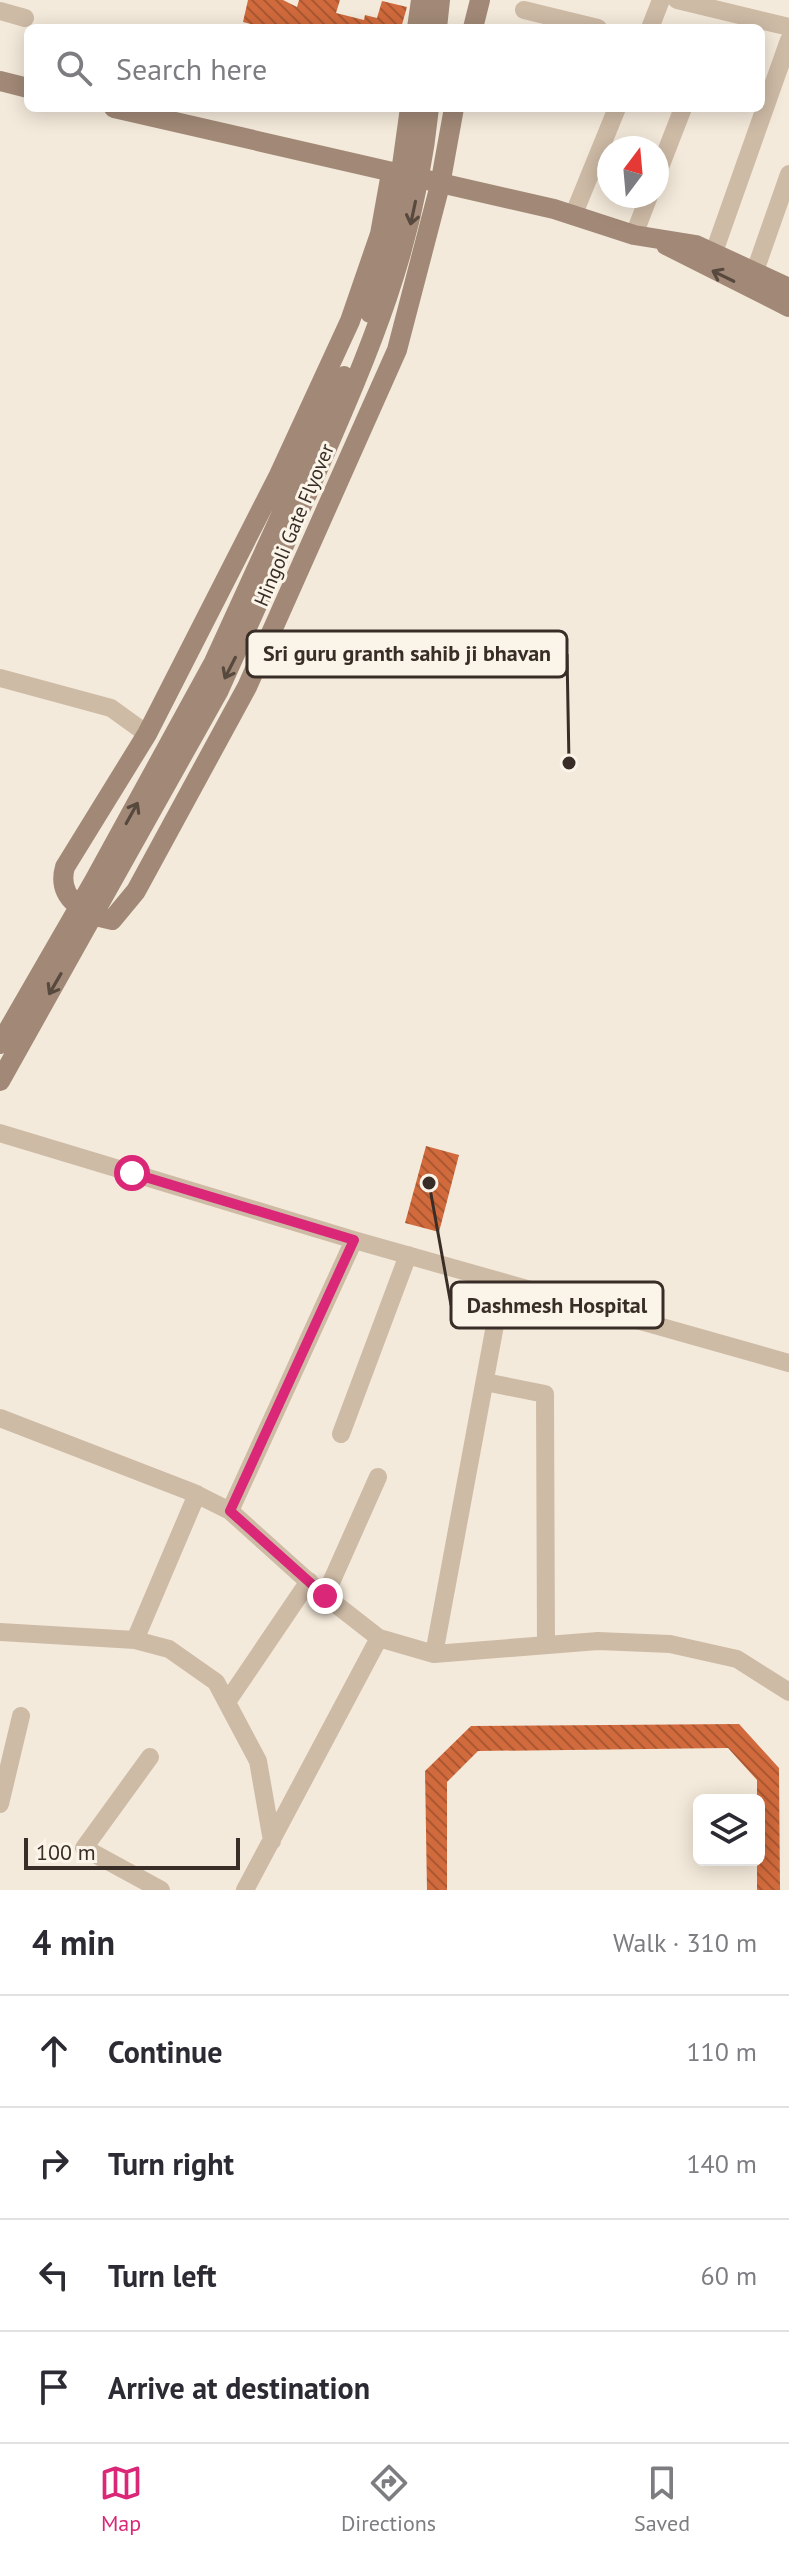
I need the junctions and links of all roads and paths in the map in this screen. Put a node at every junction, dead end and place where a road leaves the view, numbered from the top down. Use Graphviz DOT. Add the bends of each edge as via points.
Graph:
graph roads {
  1 [pos="421,0"];
  2 [pos="440,0"];
  3 [pos="480,0"];
  4 [pos="661,0"];
  5 [pos="677,0"];
  6 [pos="524,10"];
  7 [pos="0,11"];
  8 [pos="25,18"];
  9 [pos="717,19"];
  10 [pos="418,24"];
  11 [pos="437,24"];
  12 [pos="474,24"];
  13 [pos="582,24"];
  14 [pos="652,24"];
  15 [pos="762,24"];
  16 [pos="765,24"];
  17 [pos="789,27"];
  18 [pos="789,40"];
  19 [pos="0,81"];
  20 [pos="24,87"];
  21 [pos="765,108"];
  22 [pos="131,112"];
  23 [pos="409,112"];
  24 [pos="428,112"];
  25 [pos="453,112"];
  26 [pos="615,112"];
  27 [pos="681,112"];
  28 [pos="764,112"];
  29 [pos="669,144"];
  30 [pos="391,173"];
  31 [pos="789,174"];
  32 [pos="440,185"];
  33 [pos="644,208"];
  34 [pos="573,216"];
  35 [pos="634,235"];
  36 [pos="659,241"];
  37 [pos="714,252"];
  38 [pos="755,271"];
  39 [pos="789,288"];
  40 [pos="789,307"];
  41 [pos="300,492"];
  42 [pos="0,678"];
  43 [pos="147,734"];
  44 [pos="86,912"];
  45 [pos="0,1044"];
  46 [pos="0,1081"];
  47 [pos="0,1133"];
  48 [pos="354,1240"];
  49 [pos="408,1255"];
  50 [pos="503,1282"];
  51 [pos="789,1363"];
  52 [pos="485,1382"];
  53 [pos="0,1418"];
  54 [pos="341,1434"];
  55 [pos="378,1477"];
  56 [pos="197,1494"];
  57 [pos="230,1511"];
  58 [pos="309,1581"];
  59 [pos="325,1596"];
  60 [pos="0,1632"];
  61 [pos="379,1638"];
  62 [pos="135,1640"];
  63 [pos="546,1645"];
  64 [pos="434,1654"];
  65 [pos="789,1692"];
  66 [pos="227,1702"];
  67 [pos="21,1716"];
  68 [pos="150,1757"];
  69 [pos="0,1804"];
  70 [pos="272,1841"];
  71 [pos="161,1890"];
  72 [pos="245,1890"];
  1 -- 10 [label="main road"];
  2 -- 11 [label="main road"];
  3 -- 12 [label="main road"];
  4 -- 14 [label="street"];
  5 -- 9 [label="street"];
  6 -- 13 [label="street"];
  7 -- 8 [label="street"];
  9 -- 15 [label="street"];
  16 -- 17 [label="street"];
  18 -- 21 [label="street"];
  19 -- 20 [label="main road"];
  22 -- 30 [label="main road"];
  23 -- 41 [label="main road, Hingoli Gate Flyover, bridge" via="383,273"];
  24 -- 41 [label="main road, Hingoli Gate Flyover, one-way, bridge" via="414,214 395,282"];
  25 -- 32 [label="main road"];
  26 -- 34 [label="street"];
  27 -- 29 [label="street"];
  28 -- 37 [label="street"];
  30 -- 32 [label="main road"];
  30 -- 43 [label="main road" via="380,234 350,321 279,475"];
  31 -- 38 [label="street"];
  32 -- 34 [label="main road"];
  32 -- 44 [label="main road" via="397,350 247,687 136,891 112,920"];
  33 -- 35 [label="street"];
  34 -- 35 [label="main road"];
  35 -- 36 [label="main road"];
  36 -- 37 [label="main road"];
  40 -- 36 [label="main road, one-way"];
  37 -- 38 [label="main road"];
  38 -- 39 [label="main road"];
  41 -- 44 [label="main road, Hingoli Gate Flyover" via="225,679"];
  42 -- 43 [label="street" via="111,708"];
  43 -- 44 [label="main road" via="65,867 62,885"];
  44 -- 45 [label="main road"];
  44 -- 46 [label="main road, one-way"];
  47 -- 48 [label="street"];
  48 -- 49 [label="street"];
  48 -- 57 [label="street"];
  49 -- 50 [label="street"];
  49 -- 54 [label="street"];
  50 -- 51 [label="street"];
  50 -- 52 [label="street"];
  52 -- 63 [label="street" via="539,1391 546,1398"];
  52 -- 64 [label="street"];
  53 -- 56 [label="street"];
  55 -- 59 [label="street"];
  56 -- 57 [label="street"];
  56 -- 62 [label="street"];
  57 -- 58 [label="street"];
  58 -- 59 [label="street"];
  58 -- 66 [label="street"];
  59 -- 61 [label="street"];
  60 -- 62 [label="street"];
  61 -- 64 [label="street"];
  61 -- 70 [label="street"];
  62 -- 66 [label="street" via="169,1649 216,1682"];
  63 -- 64 [label="street"];
  63 -- 65 [label="street" via="670,1644 737,1659"];
  66 -- 70 [label="street" via="258,1761"];
  67 -- 69 [label="street"];
  68 -- 71 [label="street" via="84,1848"];
  70 -- 72 [label="street"];
}
